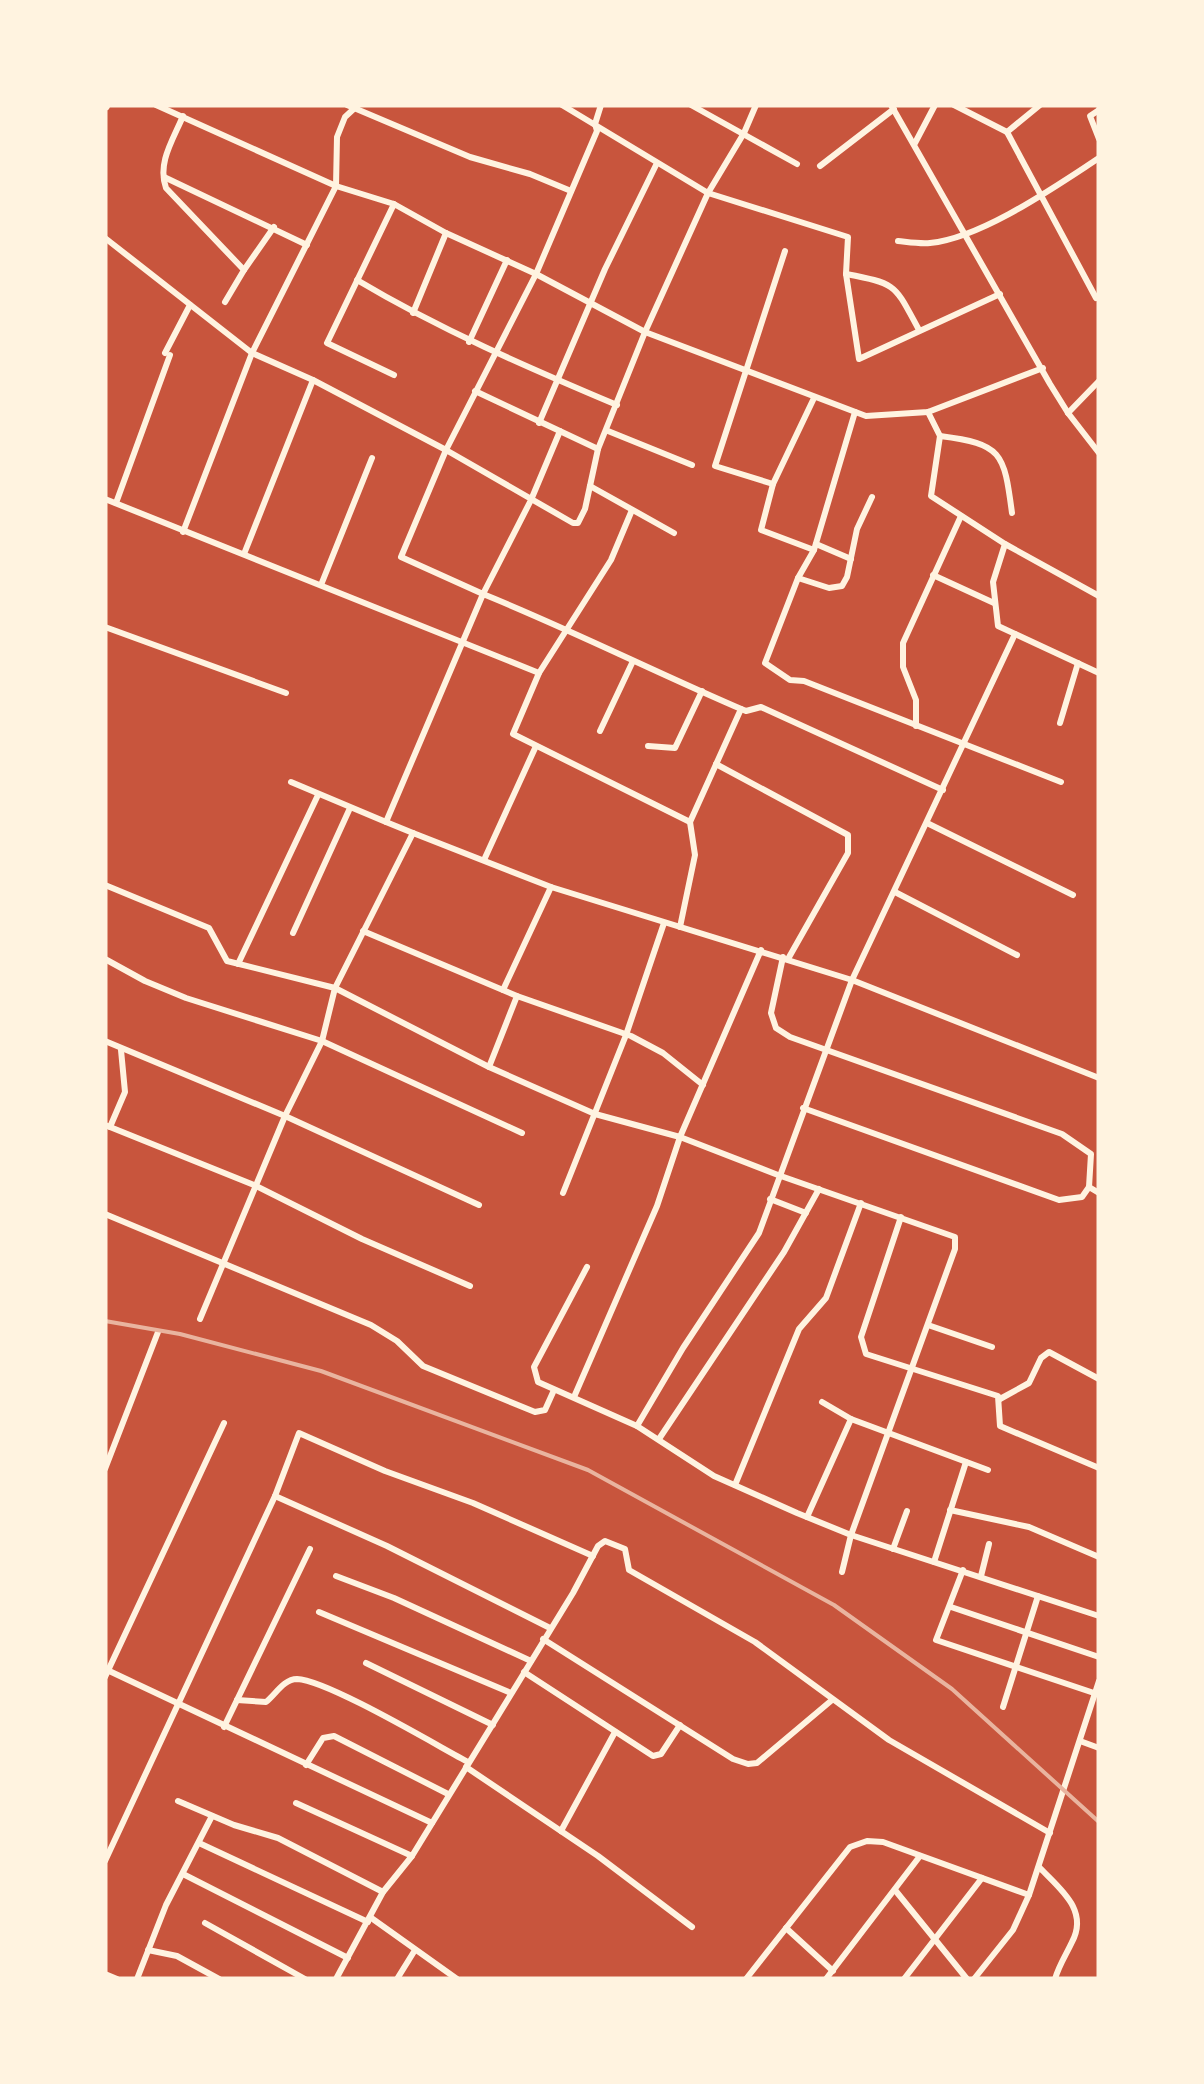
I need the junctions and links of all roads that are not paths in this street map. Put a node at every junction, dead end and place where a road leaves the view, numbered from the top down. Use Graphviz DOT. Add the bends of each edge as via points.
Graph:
graph roads {
  1 [pos="156,105"];
  2 [pos="347,105"];
  3 [pos="562,105"];
  4 [pos="601,105"];
  5 [pos="691,105"];
  6 [pos="756,105"];
  7 [pos="935,105"];
  8 [pos="954,105"];
  9 [pos="1040,105"];
  10 [pos="357,107"];
  11 [pos="892,107"];
  12 [pos="1099,110"];
  13 [pos="182,116"];
  14 [pos="595,124"];
  15 [pos="1007,132"];
  16 [pos="744,133"];
  17 [pos="1099,140"];
  18 [pos="916,142"];
  19 [pos="1099,158"];
  20 [pos="657,163"];
  21 [pos="797,164"];
  22 [pos="820,166"];
  23 [pos="162,176"];
  24 [pos="336,186"];
  25 [pos="571,190"];
  26 [pos="708,193"];
  27 [pos="1040,197"];
  28 [pos="394,204"];
  29 [pos="274,227"];
  30 [pos="446,233"];
  31 [pos="966,233"];
  32 [pos="105,238"];
  33 [pos="898,242"];
  34 [pos="307,245"];
  35 [pos="785,251"];
  36 [pos="506,260"];
  37 [pos="244,270"];
  38 [pos="536,274"];
  39 [pos="846,274"];
  40 [pos="358,280"];
  41 [pos="1000,294"];
  42 [pos="1096,298"];
  43 [pos="226,302"];
  44 [pos="590,304"];
  45 [pos="190,305"];
  46 [pos="413,314"];
  47 [pos="920,330"];
  48 [pos="645,332"];
  49 [pos="470,342"];
  50 [pos="252,353"];
  51 [pos="494,354"];
  52 [pos="1043,368"];
  53 [pos="745,369"];
  54 [pos="394,375"];
  55 [pos="313,380"];
  56 [pos="559,380"];
  57 [pos="1097,386"];
  58 [pos="475,391"];
  59 [pos="814,398"];
  60 [pos="617,405"];
  61 [pos="854,412"];
  62 [pos="928,412"];
  63 [pos="1068,414"];
  64 [pos="539,422"];
  65 [pos="560,430"];
  66 [pos="608,431"];
  67 [pos="940,436"];
  68 [pos="598,449"];
  69 [pos="446,450"];
  70 [pos="1099,453"];
  71 [pos="372,458"];
  72 [pos="692,465"];
  73 [pos="773,484"];
  74 [pos="590,486"];
  75 [pos="872,497"];
  76 [pos="105,499"];
  77 [pos="530,500"];
  78 [pos="116,503"];
  79 [pos="632,510"];
  80 [pos="1012,513"];
  81 [pos="961,516"];
  82 [pos="184,532"];
  83 [pos="674,533"];
  84 [pos="1005,544"];
  85 [pos="815,547"];
  86 [pos="244,554"];
  87 [pos="851,559"];
  88 [pos="932,575"];
  89 [pos="798,578"];
  90 [pos="321,585"];
  91 [pos="483,594"];
  92 [pos="1099,596"];
  93 [pos="995,603"];
  94 [pos="105,627"];
  95 [pos="569,629"];
  96 [pos="1015,634"];
  97 [pos="461,642"];
  98 [pos="633,661"];
  99 [pos="1078,663"];
  100 [pos="539,673"];
  101 [pos="1099,673"];
  102 [pos="702,692"];
  103 [pos="286,693"];
  104 [pos="741,708"];
  105 [pos="1060,723"];
  106 [pos="916,726"];
  107 [pos="600,731"];
  108 [pos="536,746"];
  109 [pos="648,746"];
  110 [pos="963,746"];
  111 [pos="716,764"];
  112 [pos="291,782"];
  113 [pos="1061,782"];
  114 [pos="942,790"];
  115 [pos="318,795"];
  116 [pos="350,808"];
  117 [pos="386,822"];
  118 [pos="690,822"];
  119 [pos="927,823"];
  120 [pos="413,832"];
  121 [pos="484,860"];
  122 [pos="105,885"];
  123 [pos="552,887"];
  124 [pos="895,892"];
  125 [pos="1073,895"];
  126 [pos="664,923"];
  127 [pos="680,927"];
  128 [pos="364,932"];
  129 [pos="293,933"];
  130 [pos="761,950"];
  131 [pos="1018,954"];
  132 [pos="785,958"];
  133 [pos="105,959"];
  134 [pos="238,964"];
  135 [pos="852,980"];
  136 [pos="335,988"];
  137 [pos="503,991"];
  138 [pos="517,996"];
  139 [pos="626,1034"];
  140 [pos="322,1041"];
  141 [pos="105,1042"];
  142 [pos="120,1048"];
  143 [pos="826,1050"];
  144 [pos="489,1067"];
  145 [pos="1099,1078"];
  146 [pos="703,1084"];
  147 [pos="803,1108"];
  148 [pos="595,1114"];
  149 [pos="284,1116"];
  150 [pos="108,1126"];
  151 [pos="522,1133"];
  152 [pos="680,1136"];
  153 [pos="778,1175"];
  154 [pos="254,1186"];
  155 [pos="1089,1187"];
  156 [pos="820,1189"];
  157 [pos="563,1193"];
  158 [pos="1099,1193"];
  159 [pos="770,1199"];
  160 [pos="861,1203"];
  161 [pos="479,1206"];
  162 [pos="806,1213"];
  163 [pos="105,1214"];
  164 [pos="902,1216"];
  165 [pos="222,1264"];
  166 [pos="587,1267"];
  167 [pos="470,1286"];
  168 [pos="200,1319"];
  169 [pos="928,1326"];
  170 [pos="158,1332"];
  171 [pos="992,1347"];
  172 [pos="912,1369"];
  173 [pos="1099,1378"];
  174 [pos="554,1390"];
  175 [pos="574,1397"];
  176 [pos="1000,1399"];
  177 [pos="822,1402"];
  178 [pos="851,1418"];
  179 [pos="224,1422"];
  180 [pos="638,1426"];
  181 [pos="888,1434"];
  182 [pos="659,1439"];
  183 [pos="966,1462"];
  184 [pos="1099,1468"];
  185 [pos="105,1469"];
  186 [pos="988,1470"];
  187 [pos="735,1485"];
  188 [pos="275,1496"];
  189 [pos="950,1510"];
  190 [pos="907,1511"];
  191 [pos="806,1516"];
  192 [pos="852,1534"];
  193 [pos="989,1544"];
  194 [pos="894,1548"];
  195 [pos="310,1549"];
  196 [pos="593,1556"];
  197 [pos="1099,1557"];
  198 [pos="934,1562"];
  199 [pos="963,1570"];
  200 [pos="842,1572"];
  201 [pos="336,1576"];
  202 [pos="980,1576"];
  203 [pos="1038,1596"];
  204 [pos="950,1608"];
  205 [pos="319,1612"];
  206 [pos="1099,1616"];
  207 [pos="550,1628"];
  208 [pos="1026,1632"];
  209 [pos="543,1639"];
  210 [pos="1099,1657"];
  211 [pos="531,1661"];
  212 [pos="366,1663"];
  213 [pos="1014,1666"];
  214 [pos="106,1672"];
  215 [pos="524,1672"];
  216 [pos="1099,1681"];
  217 [pos="511,1692"];
  218 [pos="1094,1693"];
  219 [pos="238,1700"];
  220 [pos="832,1700"];
  221 [pos="177,1705"];
  222 [pos="1003,1707"];
  223 [pos="494,1725"];
  224 [pos="680,1725"];
  225 [pos="224,1727"];
  226 [pos="615,1732"];
  227 [pos="1080,1740"];
  228 [pos="1099,1748"];
  229 [pos="306,1765"];
  230 [pos="467,1765"];
  231 [pos="448,1794"];
  232 [pos="178,1801"];
  233 [pos="296,1803"];
  234 [pos="212,1816"];
  235 [pos="432,1823"];
  236 [pos="561,1831"];
  237 [pos="1050,1833"];
  238 [pos="199,1843"];
  239 [pos="412,1856"];
  240 [pos="920,1856"];
  241 [pos="105,1861"];
  242 [pos="1039,1867"];
  243 [pos="183,1874"];
  244 [pos="982,1878"];
  245 [pos="894,1890"];
  246 [pos="383,1892"];
  247 [pos="1030,1895"];
  248 [pos="369,1919"];
  249 [pos="206,1923"];
  250 [pos="692,1927"];
  251 [pos="786,1928"];
  252 [pos="936,1938"];
  253 [pos="148,1950"];
  254 [pos="414,1950"];
  255 [pos="348,1958"];
  256 [pos="833,1970"];
  257 [pos="105,1974"];
  258 [pos="117,1979"];
  259 [pos="137,1979"];
  260 [pos="218,1979"];
  261 [pos="306,1979"];
  262 [pos="336,1979"];
  263 [pos="397,1979"];
  264 [pos="456,1979"];
  265 [pos="746,1979"];
  266 [pos="826,1979"];
  267 [pos="904,1979"];
  268 [pos="970,1979"];
  269 [pos="1055,1979"];
  1 -- 13 [label="street"];
  2 -- 10 [label="street"];
  3 -- 14 [label="street"];
  4 -- 14 [label="street"];
  5 -- 16 [label="street"];
  6 -- 16 [label="street"];
  7 -- 18 [label="street"];
  8 -- 15 [label="street"];
  9 -- 15 [label="street"];
  10 -- 24 [label="street" via="338,131"];
  10 -- 25 [label="street" via="470,157"];
  11 -- 18 [label="street"];
  11 -- 22 [label="street"];
  12 -- 17 [label="street" via="1090,116"];
  13 -- 23 [label="street"];
  13 -- 24 [label="street"];
  14 -- 20 [label="street"];
  14 -- 25 [label="street" via="598,131"];
  15 -- 27 [label="street"];
  16 -- 21 [label="street"];
  16 -- 26 [label="street"];
  18 -- 31 [label="street"];
  19 -- 27 [label="street"];
  20 -- 26 [label="street"];
  20 -- 44 [label="street"];
  23 -- 29 [label="street"];
  23 -- 37 [label="street"];
  24 -- 28 [label="street"];
  24 -- 34 [label="street"];
  25 -- 38 [label="street"];
  26 -- 39 [label="street" via="848,238"];
  26 -- 48 [label="street"];
  27 -- 31 [label="street"];
  27 -- 42 [label="street"];
  28 -- 30 [label="street"];
  28 -- 40 [label="street"];
  29 -- 34 [label="street"];
  29 -- 37 [label="street"];
  30 -- 36 [label="street"];
  30 -- 46 [label="street"];
  31 -- 33 [label="street" via="930,243"];
  31 -- 41 [label="street"];
  32 -- 45 [label="street"];
  34 -- 50 [label="street"];
  35 -- 53 [label="street"];
  36 -- 38 [label="street"];
  36 -- 49 [label="street"];
  37 -- 43 [label="street"];
  38 -- 44 [label="street"];
  38 -- 51 [label="street"];
  39 -- 47 [label="street" via="890,283"];
  39 -- 47 [label="street" via="859,359"];
  40 -- 46 [label="street"];
  40 -- 54 [label="street" via="328,344"];
  41 -- 47 [label="street"];
  41 -- 52 [label="street"];
  44 -- 48 [label="street"];
  44 -- 56 [label="street"];
  45 -- 50 [label="street"];
  45 -- 78 [label="street"];
  46 -- 49 [label="street"];
  48 -- 53 [label="street"];
  48 -- 60 [label="street"];
  49 -- 51 [label="street"];
  50 -- 55 [label="street"];
  50 -- 82 [label="street"];
  51 -- 56 [label="street"];
  51 -- 58 [label="street"];
  52 -- 62 [label="street"];
  52 -- 63 [label="street"];
  53 -- 59 [label="street"];
  53 -- 73 [label="street" via="715,466"];
  55 -- 69 [label="street"];
  55 -- 86 [label="street"];
  56 -- 60 [label="street"];
  56 -- 64 [label="street"];
  57 -- 63 [label="street"];
  58 -- 64 [label="street"];
  58 -- 69 [label="street"];
  59 -- 61 [label="street"];
  59 -- 73 [label="street"];
  60 -- 66 [label="street"];
  61 -- 62 [label="street"];
  61 -- 85 [label="street"];
  62 -- 67 [label="street"];
  63 -- 70 [label="street"];
  64 -- 65 [label="street"];
  65 -- 68 [label="street"];
  65 -- 77 [label="street"];
  66 -- 68 [label="street"];
  66 -- 72 [label="street"];
  67 -- 80 [label="street" via="993,449 1008,475"];
  67 -- 81 [label="street" via="930,496"];
  68 -- 74 [label="street"];
  69 -- 77 [label="street"];
  69 -- 91 [label="street" via="401,557"];
  71 -- 90 [label="street"];
  73 -- 85 [label="street" via="761,530"];
  74 -- 77 [label="street" via="578,523"];
  74 -- 79 [label="street"];
  75 -- 87 [label="street"];
  76 -- 78 [label="street"];
  77 -- 91 [label="street"];
  78 -- 82 [label="street"];
  79 -- 83 [label="street"];
  79 -- 95 [label="street"];
  81 -- 84 [label="street"];
  81 -- 88 [label="street"];
  82 -- 86 [label="street"];
  84 -- 92 [label="street"];
  84 -- 93 [label="street" via="993,582"];
  85 -- 87 [label="street"];
  85 -- 89 [label="street"];
  86 -- 90 [label="street"];
  87 -- 89 [label="street" via="842,586"];
  88 -- 93 [label="street"];
  88 -- 106 [label="street" via="903,643"];
  89 -- 106 [label="street" via="765,663 790,680"];
  90 -- 97 [label="street"];
  91 -- 95 [label="street"];
  91 -- 97 [label="street"];
  93 -- 96 [label="street" via="998,626"];
  94 -- 103 [label="street"];
  95 -- 98 [label="street"];
  95 -- 100 [label="street"];
  96 -- 99 [label="street"];
  96 -- 110 [label="street"];
  97 -- 100 [label="street"];
  97 -- 117 [label="street"];
  98 -- 102 [label="street"];
  98 -- 107 [label="street"];
  99 -- 101 [label="street"];
  99 -- 105 [label="street"];
  100 -- 108 [label="street" via="512,734"];
  102 -- 104 [label="street"];
  102 -- 109 [label="street" via="675,748"];
  104 -- 111 [label="street"];
  104 -- 114 [label="street" via="761,707"];
  106 -- 110 [label="street"];
  108 -- 118 [label="street"];
  108 -- 121 [label="street"];
  110 -- 113 [label="street"];
  110 -- 114 [label="street"];
  111 -- 118 [label="street"];
  111 -- 132 [label="street" via="848,836 848,852"];
  112 -- 115 [label="street"];
  114 -- 119 [label="street"];
  115 -- 116 [label="street"];
  115 -- 134 [label="street"];
  116 -- 117 [label="street"];
  116 -- 129 [label="street"];
  117 -- 120 [label="street"];
  118 -- 127 [label="street" via="695,856"];
  119 -- 124 [label="street"];
  119 -- 125 [label="street"];
  120 -- 121 [label="street"];
  120 -- 128 [label="street"];
  121 -- 123 [label="street"];
  122 -- 134 [label="street" via="209,928 227,961"];
  123 -- 126 [label="street"];
  123 -- 137 [label="street"];
  124 -- 131 [label="street"];
  124 -- 135 [label="street"];
  126 -- 127 [label="street"];
  126 -- 139 [label="street"];
  127 -- 130 [label="street"];
  128 -- 136 [label="street"];
  128 -- 137 [label="street"];
  130 -- 132 [label="street"];
  130 -- 146 [label="street"];
  132 -- 135 [label="street"];
  132 -- 143 [label="street" via="772,1024"];
  133 -- 140 [label="street" via="186,998"];
  134 -- 136 [label="street"];
  135 -- 143 [label="street"];
  135 -- 145 [label="street"];
  136 -- 140 [label="street"];
  136 -- 144 [label="street"];
  137 -- 138 [label="street"];
  138 -- 139 [label="street"];
  138 -- 144 [label="street"];
  139 -- 146 [label="street"];
  139 -- 148 [label="street"];
  140 -- 149 [label="street"];
  140 -- 151 [label="street"];
  141 -- 142 [label="street"];
  142 -- 149 [label="street"];
  142 -- 150 [label="street" via="125,1092"];
  143 -- 147 [label="street"];
  143 -- 155 [label="street" via="1072,1140 1091,1154"];
  144 -- 148 [label="street"];
  146 -- 152 [label="street"];
  147 -- 153 [label="street"];
  147 -- 155 [label="street" via="1059,1200 1082,1197"];
  148 -- 152 [label="street"];
  148 -- 157 [label="street"];
  149 -- 154 [label="street"];
  149 -- 161 [label="street"];
  150 -- 154 [label="street"];
  152 -- 153 [label="street"];
  152 -- 175 [label="street" via="658,1206"];
  153 -- 156 [label="street"];
  153 -- 159 [label="street"];
  154 -- 165 [label="street"];
  154 -- 167 [label="street"];
  155 -- 158 [label="street"];
  156 -- 160 [label="street"];
  156 -- 162 [label="street"];
  159 -- 162 [label="street"];
  159 -- 180 [label="street" via="751,1249"];
  160 -- 164 [label="street"];
  160 -- 187 [label="street" via="826,1298 799,1329"];
  162 -- 182 [label="street"];
  163 -- 165 [label="street"];
  164 -- 169 [label="street" via="955,1236"];
  164 -- 172 [label="street" via="861,1346 876,1359"];
  165 -- 168 [label="street"];
  165 -- 174 [label="street" via="371,1325 423,1366 535,1412 545,1410"];
  166 -- 174 [label="street" via="534,1367 535,1378"];
  169 -- 171 [label="street"];
  169 -- 172 [label="street"];
  170 -- 185 [label="street"];
  172 -- 176 [label="street"];
  172 -- 181 [label="street"];
  173 -- 176 [label="street" via="1049,1352 1029,1383"];
  174 -- 175 [label="street"];
  175 -- 180 [label="street"];
  176 -- 184 [label="street" via="1000,1426"];
  177 -- 178 [label="street"];
  178 -- 181 [label="street"];
  178 -- 191 [label="street"];
  179 -- 214 [label="street"];
  180 -- 182 [label="street"];
  181 -- 183 [label="street"];
  181 -- 192 [label="street"];
  182 -- 187 [label="street"];
  183 -- 186 [label="street"];
  183 -- 189 [label="street"];
  187 -- 191 [label="street"];
  188 -- 196 [label="street" via="299,1433"];
  188 -- 207 [label="street"];
  188 -- 221 [label="street"];
  189 -- 197 [label="street" via="1029,1527"];
  189 -- 198 [label="street"];
  190 -- 194 [label="street"];
  191 -- 192 [label="street"];
  192 -- 194 [label="street"];
  192 -- 200 [label="street"];
  193 -- 202 [label="street"];
  194 -- 198 [label="street"];
  195 -- 219 [label="street"];
  196 -- 207 [label="street"];
  196 -- 220 [label="street" via="605,1541 626,1549 630,1570 755,1642"];
  198 -- 199 [label="street"];
  199 -- 202 [label="street"];
  199 -- 204 [label="street"];
  201 -- 211 [label="street"];
  202 -- 203 [label="street"];
  203 -- 206 [label="street"];
  203 -- 208 [label="street"];
  204 -- 208 [label="street"];
  204 -- 213 [label="street" via="936,1640"];
  205 -- 217 [label="street"];
  207 -- 209 [label="street"];
  208 -- 210 [label="street"];
  208 -- 213 [label="street"];
  209 -- 211 [label="street"];
  209 -- 224 [label="street"];
  211 -- 215 [label="street"];
  212 -- 223 [label="street"];
  213 -- 218 [label="street"];
  213 -- 222 [label="street"];
  214 -- 221 [label="street"];
  215 -- 217 [label="street"];
  215 -- 226 [label="street"];
  216 -- 218 [label="street"];
  217 -- 223 [label="street"];
  218 -- 227 [label="street"];
  219 -- 225 [label="street"];
  219 -- 230 [label="street" via="266,1702 287,1682 307,1682"];
  220 -- 224 [label="street" via="757,1764 733,1760"];
  220 -- 237 [label="street"];
  221 -- 225 [label="street"];
  221 -- 241 [label="street"];
  223 -- 230 [label="street"];
  224 -- 226 [label="street" via="658,1756"];
  225 -- 229 [label="street"];
  226 -- 236 [label="street"];
  227 -- 228 [label="street"];
  227 -- 237 [label="street"];
  229 -- 231 [label="street" via="323,1738 334,1736"];
  229 -- 235 [label="street"];
  230 -- 231 [label="street"];
  230 -- 236 [label="street"];
  231 -- 235 [label="street"];
  232 -- 234 [label="street"];
  233 -- 239 [label="street"];
  234 -- 238 [label="street"];
  234 -- 246 [label="street" via="278,1838"];
  235 -- 239 [label="street"];
  236 -- 250 [label="street"];
  237 -- 242 [label="street"];
  238 -- 243 [label="street"];
  238 -- 248 [label="street"];
  239 -- 246 [label="street"];
  240 -- 244 [label="street"];
  240 -- 245 [label="street"];
  240 -- 251 [label="street" via="875,1841 850,1847"];
  242 -- 247 [label="street"];
  242 -- 269 [label="street" via="1076,1910 1074,1939"];
  243 -- 253 [label="street"];
  243 -- 255 [label="street"];
  244 -- 247 [label="street"];
  244 -- 252 [label="street"];
  245 -- 252 [label="street"];
  245 -- 256 [label="street"];
  246 -- 248 [label="street"];
  247 -- 268 [label="street" via="1013,1930"];
  248 -- 254 [label="street"];
  248 -- 255 [label="street"];
  249 -- 261 [label="street"];
  251 -- 256 [label="street"];
  251 -- 265 [label="street"];
  252 -- 267 [label="street"];
  252 -- 268 [label="street"];
  253 -- 259 [label="street"];
  253 -- 260 [label="street" via="177,1956"];
  254 -- 263 [label="street"];
  254 -- 264 [label="street"];
  255 -- 262 [label="street"];
  256 -- 266 [label="street"];
  257 -- 258 [label="street"];
}
